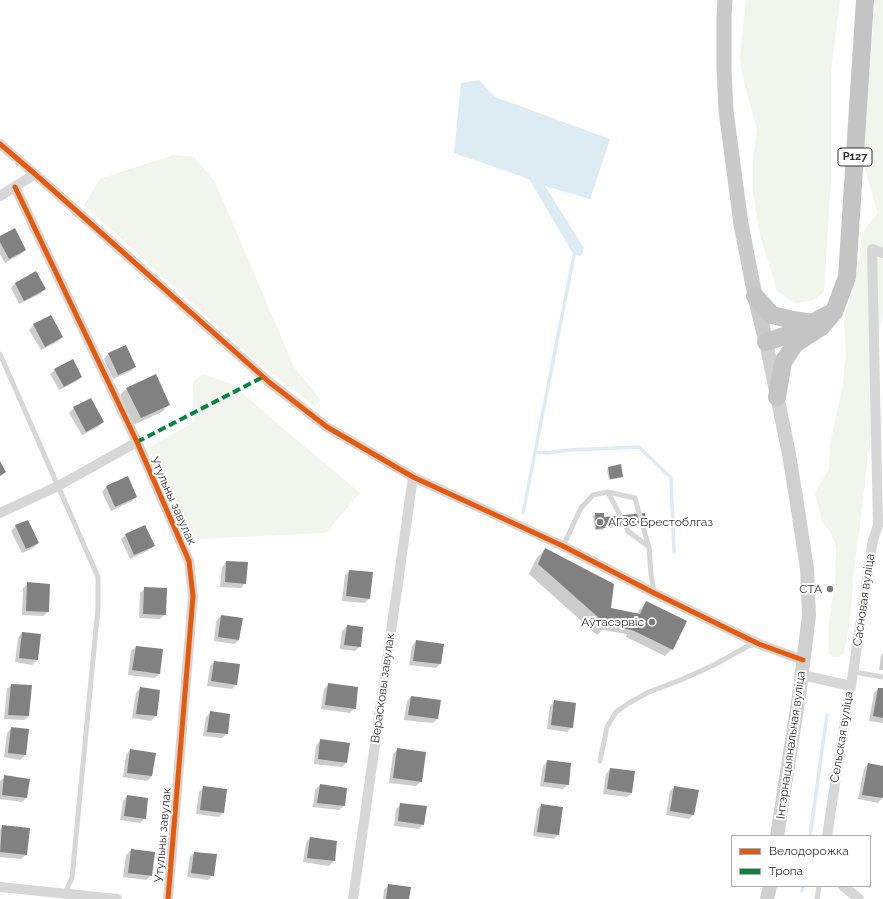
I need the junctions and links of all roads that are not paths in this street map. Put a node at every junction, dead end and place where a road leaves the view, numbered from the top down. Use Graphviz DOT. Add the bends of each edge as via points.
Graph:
graph roads {
  1 [pos="726,0"];
  2 [pos="865,0"];
  3 [pos="0,144"];
  4 [pos="35,174"];
  5 [pos="15,187"];
  6 [pos="0,196"];
  7 [pos="883,253"];
  8 [pos="755,296"];
  9 [pos="834,312"];
  10 [pos="766,342"];
  11 [pos="0,354"];
  12 [pos="777,397"];
  13 [pos="137,442"];
  14 [pos="413,477"];
  15 [pos="58,486"];
  16 [pos="608,492"];
  17 [pos="0,513"];
  18 [pos="880,520"];
  19 [pos="563,546"];
  20 [pos="650,548"];
  21 [pos="654,593"];
  22 [pos="759,644"];
  23 [pos="803,660"];
  24 [pos="854,672"];
  25 [pos="802,675"];
  26 [pos="883,677"];
  27 [pos="851,686"];
  28 [pos="600,761"];
  29 [pos="777,835"];
  30 [pos="827,835"];
  31 [pos="0,887"];
  32 [pos="770,887"];
  33 [pos="819,887"];
  34 [pos="844,887"];
  35 [pos="64,897"];
  36 [pos="117,899"];
  37 [pos="168,899"];
  38 [pos="353,899"];
  39 [pos="768,899"];
  40 [pos="817,899"];
  41 [pos="859,899"];
  1 -- 8 [label="main road, Р127" via="726,111 741,224"];
  2 -- 9 [label="highway, Р127" via="847,277"];
  3 -- 4 [label="street"];
  4 -- 5 [label="street"];
  4 -- 14 [label="street" via="269,382 327,426"];
  5 -- 6 [label="street"];
  5 -- 13 [label="street, Утульны завулак"];
  7 -- 18 [label="street, Сасновая вуліца" via="872,249"];
  8 -- 9 [label="highway" via="772,315 793,320 812,323"];
  8 -- 10 [label="main road, Р127"];
  9 -- 10 [label="highway" via="820,324"];
  9 -- 12 [label="highway, Р127" via="821,327 795,344 783,362"];
  10 -- 12 [label="main road, Р127"];
  11 -- 15 [label="lane"];
  12 -- 23 [label="main road, Інтэрнацыянальная вуліца / Р127" via="789,454 807,569 808,615"];
  13 -- 15 [label="street"];
  13 -- 37 [label="street, Утульны завулак" via="188,561 192,596"];
  14 -- 19 [label="street"];
  14 -- 38 [label="street, Верасковы завулак"];
  15 -- 17 [label="street"];
  15 -- 35 [label="lane" via="98,577 98,608 72,878"];
  16 -- 19 [label="lane" via="593,495 581,508"];
  16 -- 20 [label="lane" via="628,531"];
  16 -- 20 [label="lane" via="635,498"];
  18 -- 24 [label="street, Сасновая вуліца" via="873,540"];
  19 -- 21 [label="street"];
  20 -- 21 [label="lane"];
  21 -- 22 [label="street"];
  22 -- 23 [label="street"];
  22 -- 28 [label="lane" via="748,646 714,665 649,692 616,712 607,727"];
  23 -- 25 [label="main road, Інтэрнацыянальная вуліца"];
  24 -- 26 [label="lane"];
  24 -- 27 [label="street, Сасновая вуліца"];
  25 -- 27 [label="street, Сельская вуліца"];
  25 -- 29 [label="main road, Інтэрнацыянальная вуліца"];
  27 -- 30 [label="street, Сельская вуліца"];
  31 -- 35 [label="street"];
  32 -- 39 [label="main road"];
  33 -- 40 [label="lane"];
  34 -- 41 [label="street"];
  35 -- 36 [label="street"];
}
